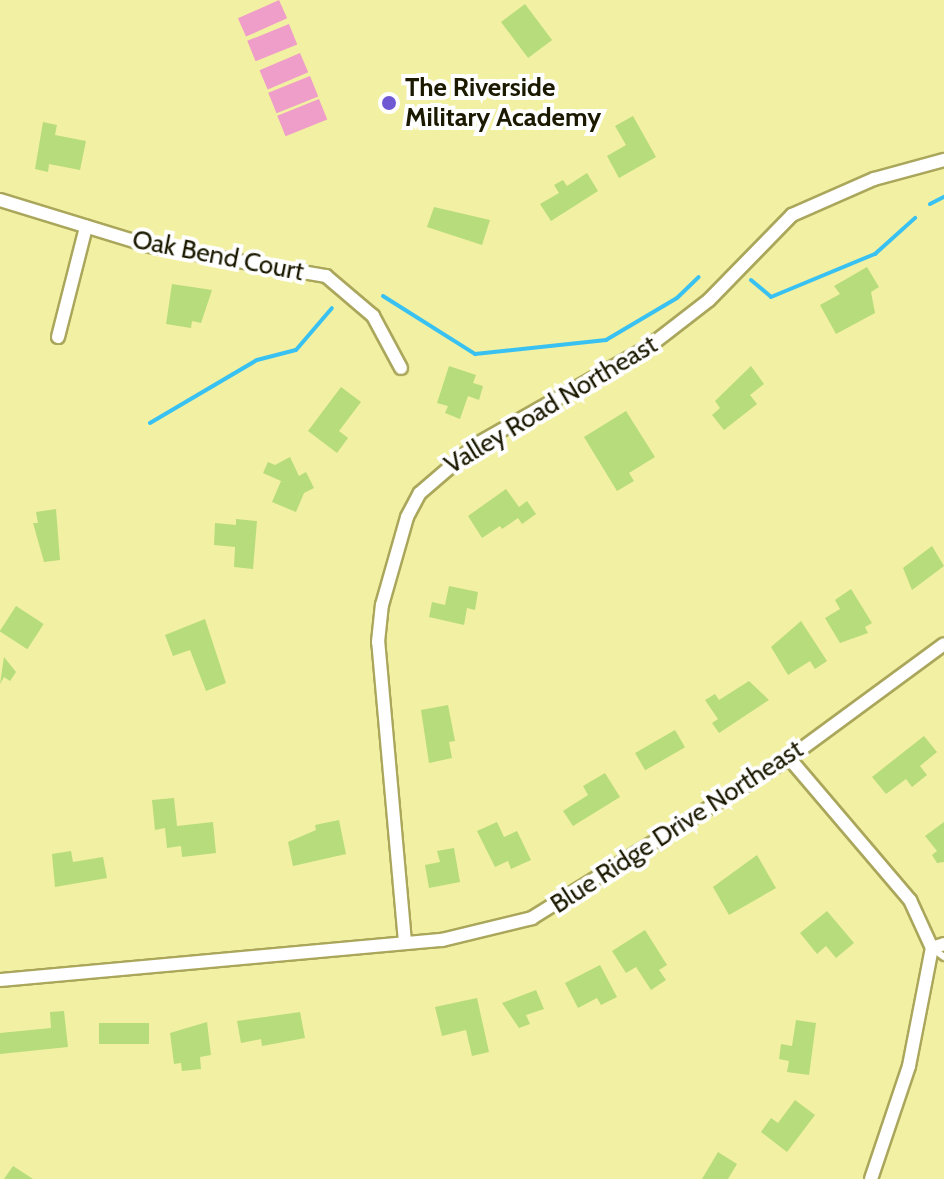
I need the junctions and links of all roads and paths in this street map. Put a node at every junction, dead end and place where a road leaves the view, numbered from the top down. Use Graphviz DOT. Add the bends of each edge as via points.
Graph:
graph roads {
  1 [pos="944,160"];
  2 [pos="0,200"];
  3 [pos="86,227"];
  4 [pos="58,337"];
  5 [pos="401,368"];
  6 [pos="944,644"];
  7 [pos="789,758"];
  8 [pos="405,942"];
  9 [pos="938,946"];
  10 [pos="944,957"];
  11 [pos="0,980"];
  12 [pos="871,1179"];
  1 -- 8 [label="street, Valley Road Northeast" via="874,179 792,215 709,300 647,348 477,444 420,493 405,524 382,605 378,642"];
  2 -- 3 [label="street, Oak Bend Court"];
  3 -- 4 [label="street"];
  3 -- 5 [label="street, Oak Bend Court" via="150,246 326,276 373,316"];
  6 -- 7 [label="street, Blue Ridge Drive Northeast"];
  7 -- 8 [label="street, Blue Ridge Drive Northeast" via="532,918 493,931"];
  7 -- 9 [label="street" via="910,900"];
  8 -- 11 [label="street, Blue Ridge Drive Northeast"];
  9 -- 10 [label="lane"];
  9 -- 12 [label="street" via="909,1066"];
}
